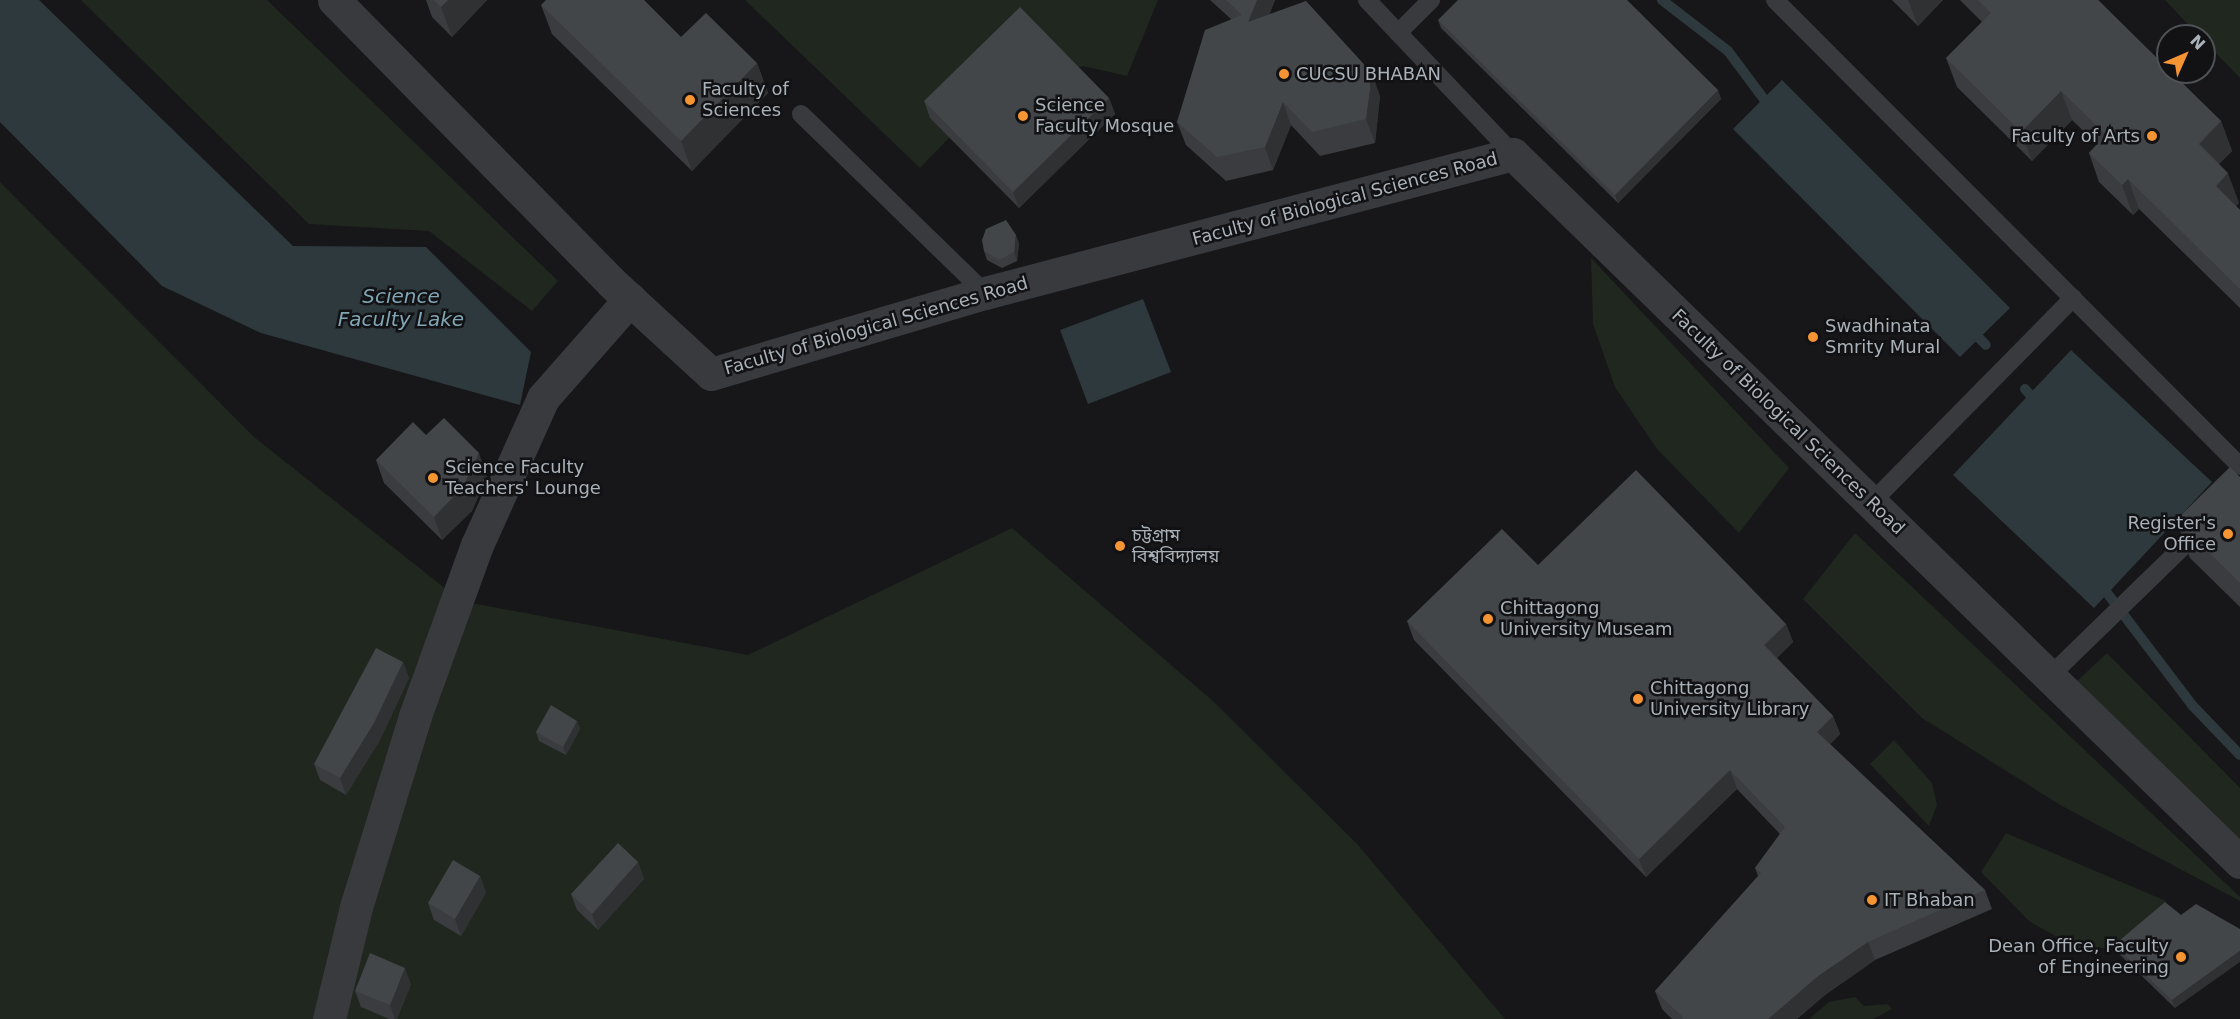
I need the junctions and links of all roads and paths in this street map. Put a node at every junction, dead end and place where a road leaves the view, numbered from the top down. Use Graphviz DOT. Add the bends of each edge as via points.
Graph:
graph roads {
  1 [pos="334,0"];
  2 [pos="1367,0"];
  3 [pos="1431,0"];
  4 [pos="1775,0"];
  5 [pos="1398,33"];
  6 [pos="801,114"];
  7 [pos="1514,154"];
  8 [pos="985,293"];
  9 [pos="2073,298"];
  10 [pos="630,299"];
  11 [pos="2240,466"];
  12 [pos="1872,503"];
  13 [pos="2215,515"];
  14 [pos="2050,676"];
  15 [pos="2240,862"];
  16 [pos="329,1019"];
  1 -- 10 [label="street, Faculty of Biological Sciences Road"];
  2 -- 5 [label="lane"];
  3 -- 5 [label="lane"];
  4 -- 9 [label="lane"];
  5 -- 7 [label="lane"];
  6 -- 8 [label="lane"];
  7 -- 8 [label="street, Faculty of Biological Sciences Road"];
  7 -- 12 [label="street, Faculty of Biological Sciences Road"];
  8 -- 10 [label="street, Faculty of Biological Sciences Road" via="711,374"];
  9 -- 11 [label="lane"];
  9 -- 12 [label="lane"];
  10 -- 16 [label="street" via="543,398 477,545 414,716 356,907"];
  12 -- 14 [label="street, Faculty of Biological Sciences Road"];
  13 -- 14 [label="lane"];
  14 -- 15 [label="street, Faculty of Biological Sciences Road"];
}
